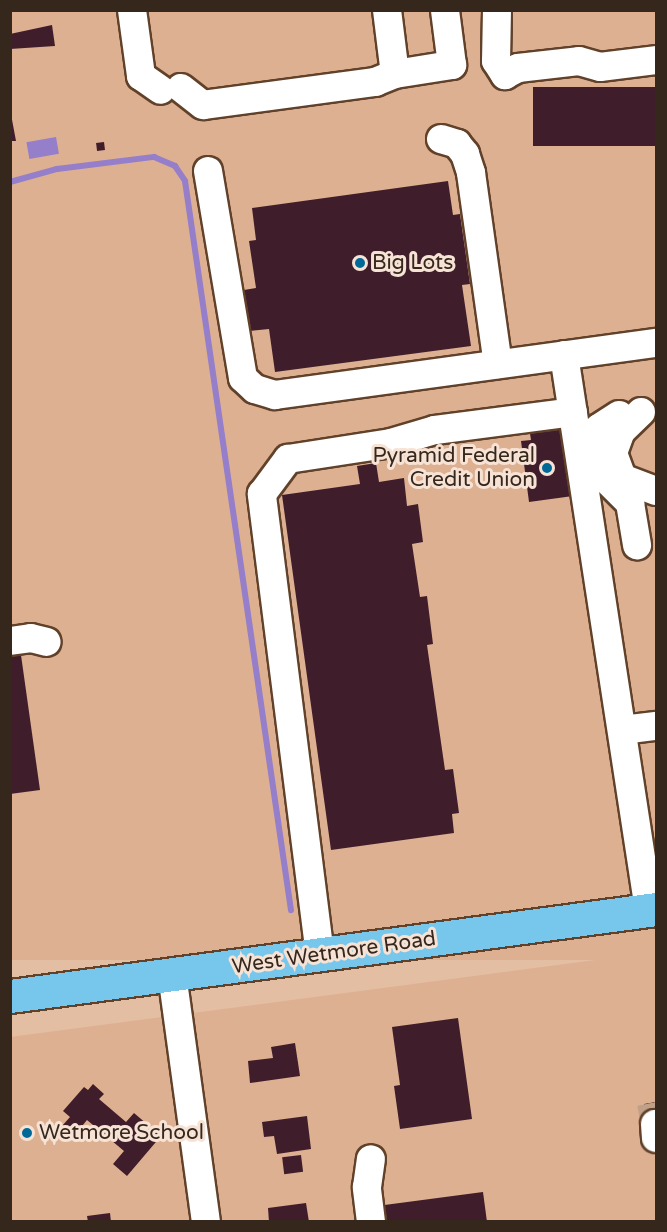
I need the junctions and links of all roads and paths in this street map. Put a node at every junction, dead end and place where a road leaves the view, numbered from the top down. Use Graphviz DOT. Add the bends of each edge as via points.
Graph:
graph roads {
  1 [pos="132,10"];
  2 [pos="387,10"];
  3 [pos="445,10"];
  4 [pos="497,10"];
  5 [pos="657,60"];
  6 [pos="395,74"];
  7 [pos="441,139"];
  8 [pos="208,171"];
  9 [pos="657,343"];
  10 [pos="564,355"];
  11 [pos="498,364"];
  12 [pos="573,412"];
  13 [pos="646,487"];
  14 [pos="637,545"];
  15 [pos="10,641"];
  16 [pos="46,642"];
  17 [pos="657,726"];
  18 [pos="622,730"];
  19 [pos="649,854"];
  20 [pos="653,909"];
  21 [pos="320,955"];
  22 [pos="172,974"];
  23 [pos="10,996"];
  24 [pos="371,1159"];
  25 [pos="206,1221"];
  26 [pos="371,1221"];
  1 -- 6 [label="lane" via="141,76 203,105 375,82"];
  2 -- 6 [label="lane"];
  3 -- 6 [label="lane" via="452,66"];
  4 -- 5 [label="lane" via="496,61 505,75 518,68 579,61 600,67"];
  7 -- 11 [label="lane" via="457,144 465,153 471,173"];
  8 -- 11 [label="lane" via="243,378 255,389 275,395"];
  9 -- 10 [label="lane"];
  10 -- 11 [label="lane"];
  10 -- 12 [label="lane"];
  12 -- 18 [label="lane"];
  12 -- 21 [label="lane" via="435,430 392,443 288,459 262,494"];
  13 -- 14 [label="lane" via="622,478 613,453 629,417 599,428 607,480 630,502"];
  15 -- 16 [label="lane" via="31,638"];
  17 -- 18 [label="lane"];
  18 -- 19 [label="lane"];
  19 -- 20 [label="lane"];
  20 -- 21 [label="main road, West Wetmore Road"];
  21 -- 22 [label="main road, West Wetmore Road"];
  22 -- 23 [label="main road, West Wetmore Road"];
  22 -- 25 [label="lane"];
  24 -- 26 [label="lane" via="367,1187"];
}
